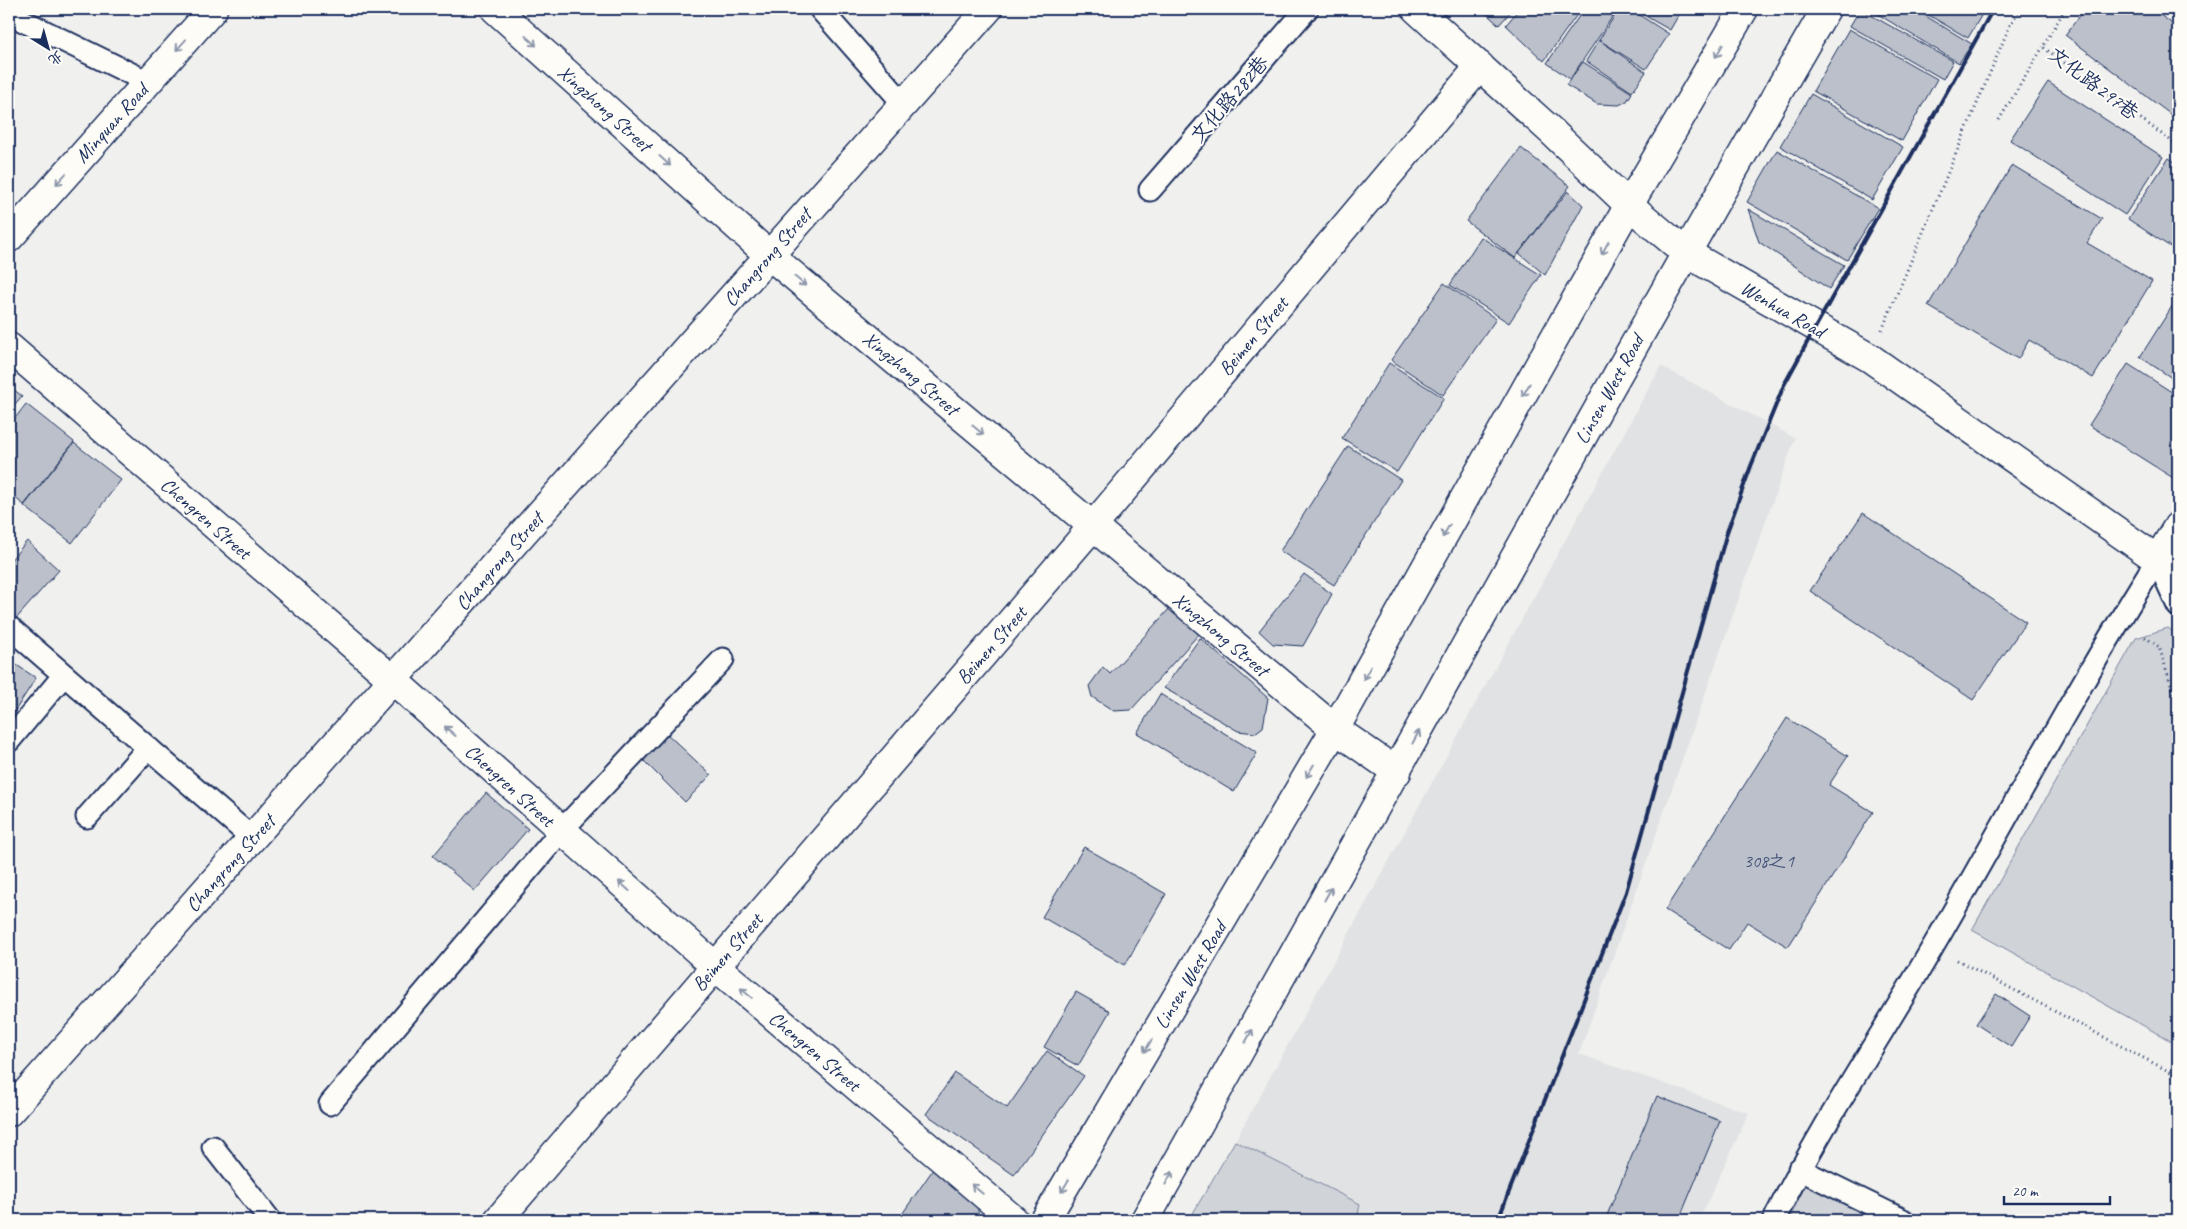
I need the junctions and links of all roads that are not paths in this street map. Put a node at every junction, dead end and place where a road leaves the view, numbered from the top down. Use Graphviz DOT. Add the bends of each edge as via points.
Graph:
graph roads {
  1 [pos="213,9"];
  2 [pos="495,9"];
  3 [pos="820,9"];
  4 [pos="988,9"];
  5 [pos="1307,9"];
  6 [pos="1416,9"];
  7 [pos="1744,9"];
  8 [pos="1826,9"];
  9 [pos="9,14"];
  10 [pos="1480,66"];
  11 [pos="148,82"];
  12 [pos="903,103"];
  13 [pos="1150,190"];
  14 [pos="1629,205"];
  15 [pos="9,238"];
  16 [pos="1685,252"];
  17 [pos="769,255"];
  18 [pos="9,347"];
  19 [pos="1093,526"];
  20 [pos="2178,526"];
  21 [pos="2171,566"];
  22 [pos="2178,606"];
  23 [pos="9,627"];
  24 [pos="723,659"];
  25 [pos="64,675"];
  26 [pos="393,680"];
  27 [pos="1335,729"];
  28 [pos="9,741"];
  29 [pos="148,748"];
  30 [pos="1397,772"];
  31 [pos="87,817"];
  32 [pos="562,830"];
  33 [pos="252,838"];
  34 [pos="715,966"];
  35 [pos="330,1104"];
  36 [pos="9,1112"];
  37 [pos="213,1148"];
  38 [pos="1799,1169"];
  39 [pos="270,1220"];
  40 [pos="498,1220"];
  41 [pos="1014,1220"];
  42 [pos="1045,1220"];
  43 [pos="1145,1220"];
  44 [pos="1774,1220"];
  45 [pos="1903,1220"];
  1 -- 11 [label="street, Minquan Road, one-way"];
  2 -- 17 [label="street, Xingzhong Street, one-way"];
  3 -- 12 [label="lane"];
  4 -- 12 [label="street, Changrong Street"];
  5 -- 13 [label="lane, 文化路282巷"];
  6 -- 10 [label="street, Wenhua Road"];
  7 -- 14 [label="street, Linsen West Road, one-way"];
  8 -- 16 [label="street, Linsen West Road"];
  9 -- 11 [label="lane"];
  10 -- 14 [label="street, Wenhua Road"];
  10 -- 19 [label="street, Beimen Street"];
  11 -- 15 [label="street, Minquan Road, one-way"];
  12 -- 17 [label="street, Changrong Street"];
  14 -- 16 [label="street, Wenhua Road"];
  14 -- 27 [label="street, Linsen West Road, one-way"];
  16 -- 21 [label="street, Wenhua Road" via="1870,358"];
  30 -- 16 [label="street, Linsen West Road, one-way"];
  17 -- 19 [label="street, Xingzhong Street, one-way"];
  17 -- 26 [label="street, Changrong Street"];
  18 -- 26 [label="street, Chengren Street"];
  19 -- 27 [label="street, Xingzhong Street"];
  19 -- 34 [label="street, Beimen Street"];
  20 -- 21 [label="street"];
  21 -- 22 [label="lane"];
  21 -- 38 [label="lane" via="2119,620 1933,947"];
  23 -- 25 [label="lane"];
  24 -- 32 [label="lane"];
  25 -- 28 [label="lane"];
  25 -- 29 [label="lane"];
  32 -- 26 [label="street, Chengren Street, one-way"];
  26 -- 33 [label="street, Changrong Street"];
  27 -- 30 [label="street"];
  27 -- 42 [label="street, Linsen West Road, one-way"];
  29 -- 31 [label="lane"];
  29 -- 33 [label="lane"];
  43 -- 30 [label="street, Linsen West Road, one-way"];
  34 -- 32 [label="street, Chengren Street, one-way"];
  32 -- 35 [label="lane"];
  33 -- 36 [label="street, Changrong Street"];
  34 -- 40 [label="street, Beimen Street"];
  41 -- 34 [label="street, Chengren Street, one-way"];
  37 -- 39 [label="lane"];
  38 -- 44 [label="lane"];
  38 -- 45 [label="lane"];
}
